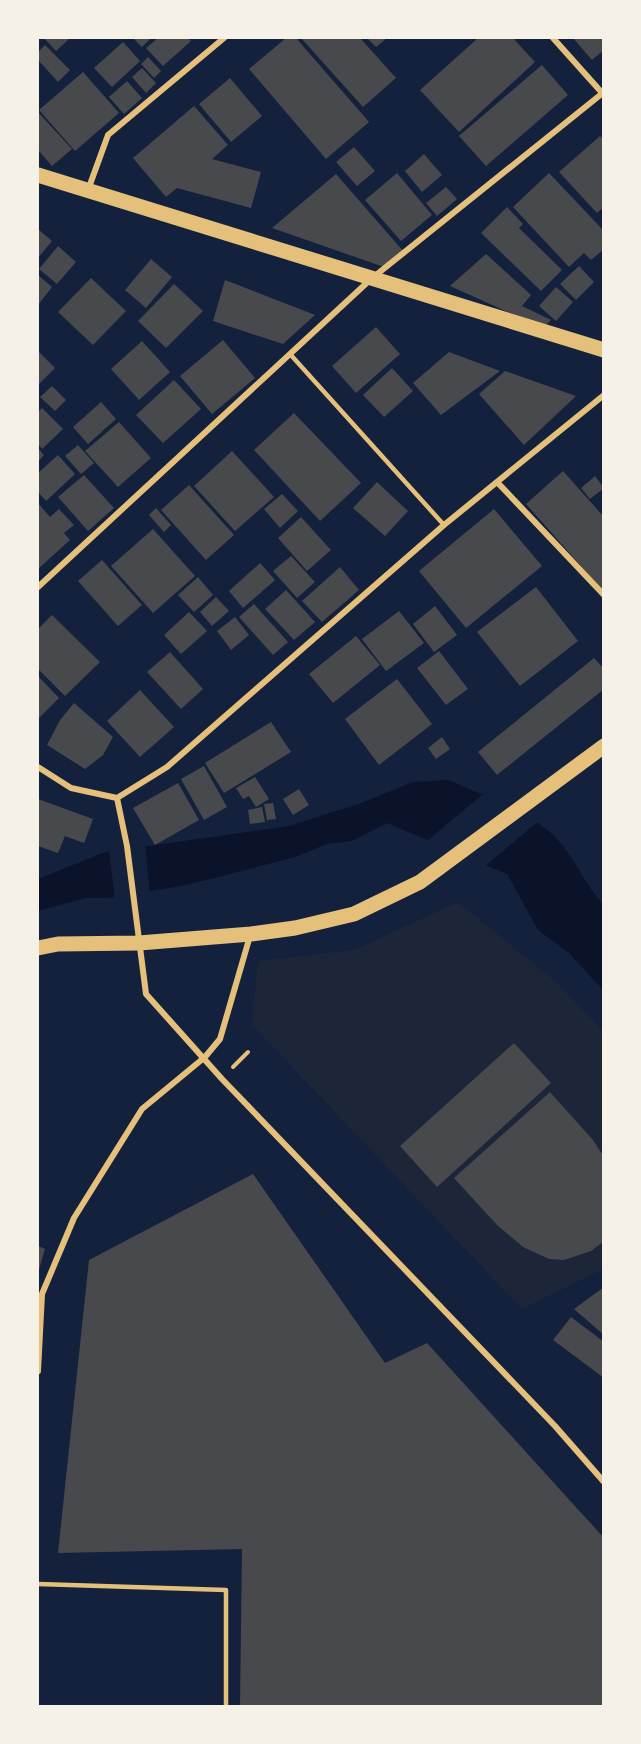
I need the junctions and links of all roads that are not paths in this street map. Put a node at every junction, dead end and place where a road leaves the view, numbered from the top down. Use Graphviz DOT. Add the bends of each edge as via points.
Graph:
graph roads {
  1 [pos="224,38"];
  2 [pos="553,38"];
  3 [pos="603,93"];
  4 [pos="38,175"];
  5 [pos="87,190"];
  6 [pos="371,279"];
  7 [pos="603,350"];
  8 [pos="290,354"];
  9 [pos="603,395"];
  10 [pos="497,482"];
  11 [pos="444,525"];
  12 [pos="38,587"];
  13 [pos="603,595"];
  14 [pos="603,746"];
  15 [pos="38,767"];
  16 [pos="117,798"];
  17 [pos="251,934"];
  18 [pos="139,943"];
  19 [pos="38,948"];
  20 [pos="206,1057"];
  21 [pos="38,1371"];
  22 [pos="603,1482"];
  23 [pos="38,1584"];
  24 [pos="226,1707"];
  1 -- 5 [label="street" via="108,135"];
  2 -- 3 [label="street"];
  3 -- 6 [label="street"];
  4 -- 5 [label="main road"];
  5 -- 6 [label="main road"];
  6 -- 7 [label="main road"];
  6 -- 8 [label="street"];
  8 -- 11 [label="lane"];
  8 -- 12 [label="street"];
  9 -- 10 [label="street"];
  10 -- 11 [label="street"];
  10 -- 13 [label="street"];
  11 -- 16 [label="street" via="167,767"];
  14 -- 17 [label="main road" via="420,882 354,914"];
  15 -- 16 [label="street" via="71,788"];
  16 -- 18 [label="street"];
  17 -- 18 [label="main road"];
  17 -- 20 [label="street" via="220,1040"];
  18 -- 19 [label="main road" via="58,944"];
  18 -- 20 [label="street" via="146,994"];
  20 -- 21 [label="street" via="142,1109 74,1218 42,1294"];
  20 -- 22 [label="street" via="547,1417"];
  23 -- 24 [label="lane" via="226,1590"];
}
